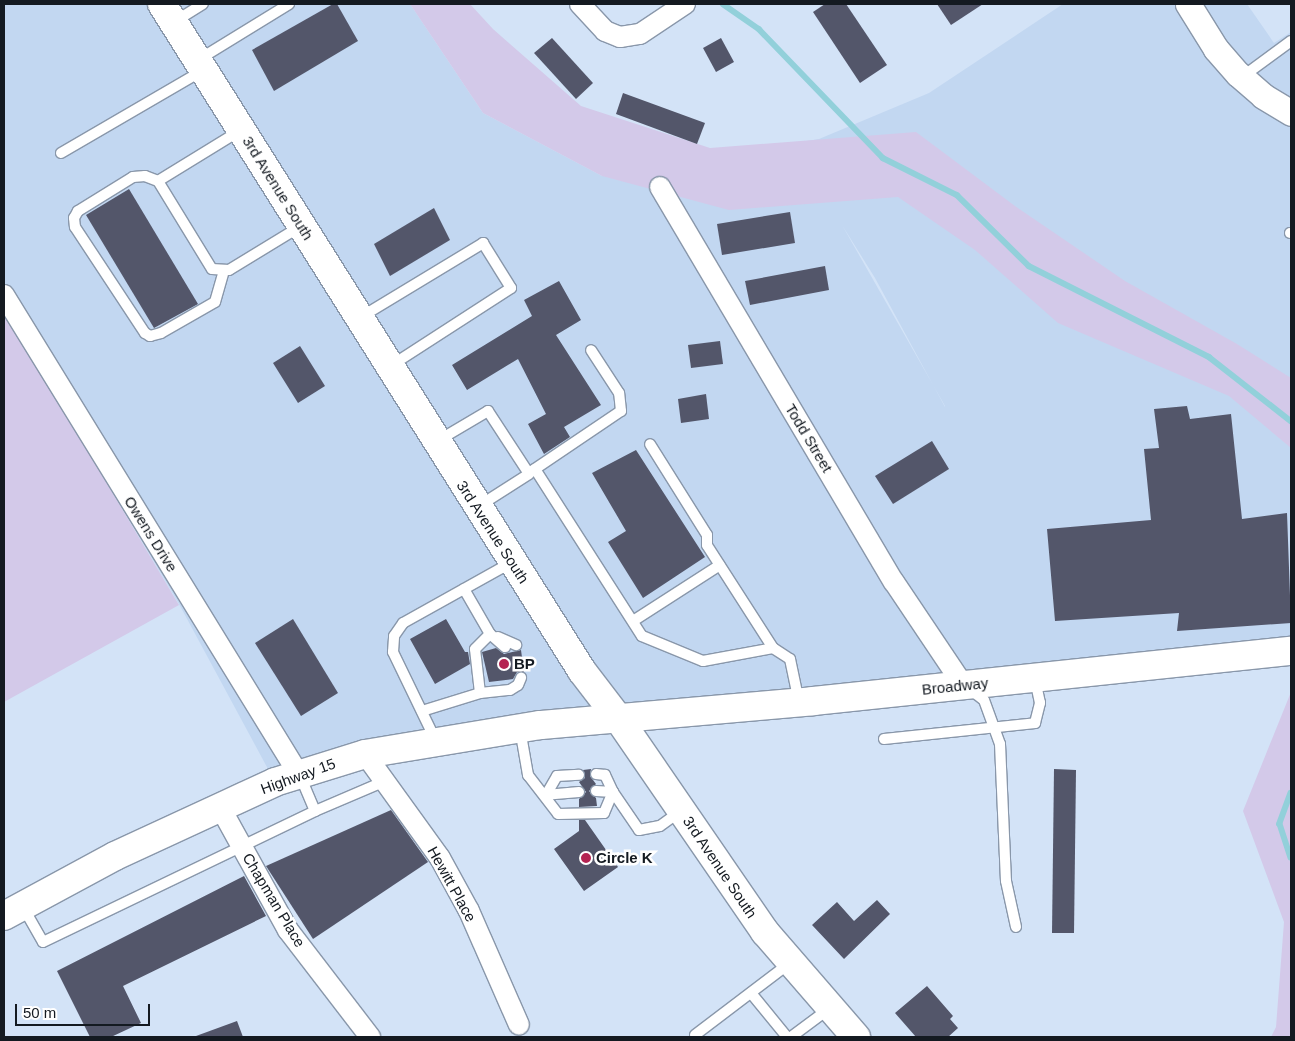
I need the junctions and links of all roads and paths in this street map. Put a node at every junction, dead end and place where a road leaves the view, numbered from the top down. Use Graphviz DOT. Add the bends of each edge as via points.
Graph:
graph roads {
  1 [pos="203,4"];
  2 [pos="289,4"];
  3 [pos="580,4"];
  4 [pos="685,4"];
  5 [pos="1188,4"];
  6 [pos="167,13"];
  7 [pos="1291,41"];
  8 [pos="200,66"];
  9 [pos="1242,77"];
  10 [pos="1291,113"];
  11 [pos="241,130"];
  12 [pos="61,153"];
  13 [pos="158,181"];
  14 [pos="660,187"];
  15 [pos="302,225"];
  16 [pos="224,271"];
  17 [pos="4,295"];
  18 [pos="360,317"];
  19 [pos="591,350"];
  20 [pos="390,366"];
  21 [pos="436,442"];
  22 [pos="650,444"];
  23 [pos="532,472"];
  24 [pos="477,506"];
  25 [pos="512,562"];
  26 [pos="720,565"];
  27 [pos="464,589"];
  28 [pos="632,621"];
  29 [pos="490,634"];
  30 [pos="516,645"];
  31 [pos="505,647"];
  32 [pos="773,648"];
  33 [pos="1291,651"];
  34 [pos="521,678"];
  35 [pos="1034,678"];
  36 [pos="964,686"];
  37 [pos="480,694"];
  38 [pos="799,702"];
  39 [pos="422,711"];
  40 [pos="618,718"];
  41 [pos="994,725"];
  42 [pos="520,728"];
  43 [pos="884,739"];
  44 [pos="436,742"];
  45 [pos="365,754"];
  46 [pos="298,773"];
  47 [pos="596,774"];
  48 [pos="579,775"];
  49 [pos="385,781"];
  50 [pos="596,791"];
  51 [pos="579,792"];
  52 [pos="614,792"];
  53 [pos="546,795"];
  54 [pos="220,807"];
  55 [pos="315,810"];
  56 [pos="682,811"];
  57 [pos="241,846"];
  58 [pos="13,911"];
  59 [pos="1016,927"];
  60 [pos="791,962"];
  61 [pos="751,993"];
  62 [pos="830,1008"];
  63 [pos="519,1025"];
  64 [pos="695,1035"];
  65 [pos="370,1037"];
  66 [pos="789,1037"];
  67 [pos="856,1037"];
  1 -- 6 [label="lane"];
  2 -- 8 [label="lane"];
  3 -- 4 [label="street" via="605,31 620,37 640,34"];
  5 -- 9 [label="street" via="1216,49"];
  6 -- 8 [label="main road, 3rd Avenue South"];
  7 -- 9 [label="lane"];
  8 -- 11 [label="main road, 3rd Avenue South"];
  8 -- 12 [label="lane"];
  9 -- 10 [label="street" via="1263,96"];
  11 -- 13 [label="lane"];
  11 -- 15 [label="main road, 3rd Avenue South"];
  13 -- 16 [label="lane" via="212,270"];
  13 -- 16 [label="lane" via="145,176 133,177 78,211 74,218 75,227 144,332 150,336 161,333 215,302"];
  14 -- 36 [label="street, Todd Street" via="894,582"];
  15 -- 16 [label="lane"];
  15 -- 18 [label="main road, 3rd Avenue South"];
  17 -- 46 [label="street, Owens Drive"];
  18 -- 20 [label="main road, 3rd Avenue South"];
  18 -- 20 [label="lane" via="483,243 511,288"];
  19 -- 23 [label="lane" via="619,393 622,411"];
  20 -- 21 [label="main road, 3rd Avenue South"];
  21 -- 23 [label="lane" via="488,411"];
  21 -- 24 [label="main road, 3rd Avenue South"];
  22 -- 26 [label="lane" via="707,535 707,544"];
  23 -- 24 [label="lane"];
  23 -- 28 [label="lane"];
  24 -- 25 [label="main road, 3rd Avenue South"];
  25 -- 27 [label="lane"];
  25 -- 40 [label="main road, 3rd Avenue South" via="582,671"];
  26 -- 28 [label="lane"];
  26 -- 32 [label="lane"];
  27 -- 29 [label="lane"];
  27 -- 39 [label="lane" via="403,623 394,636 393,652"];
  28 -- 32 [label="lane" via="642,636 703,661"];
  29 -- 30 [label="lane"];
  29 -- 31 [label="lane"];
  29 -- 37 [label="lane" via="475,649"];
  32 -- 38 [label="lane" via="790,659"];
  33 -- 35 [label="main road, Broadway"];
  34 -- 37 [label="lane" via="518,685"];
  35 -- 36 [label="main road, Broadway"];
  35 -- 41 [label="lane" via="1040,703 1035,723"];
  36 -- 38 [label="main road, Broadway"];
  36 -- 41 [label="lane" via="984,700"];
  37 -- 39 [label="lane"];
  38 -- 40 [label="main road, Broadway"];
  39 -- 44 [label="lane"];
  40 -- 42 [label="main road, Highway 15"];
  40 -- 56 [label="main road, 3rd Avenue South"];
  41 -- 43 [label="lane"];
  41 -- 59 [label="lane" via="1000,744 1006,881"];
  42 -- 44 [label="main road, Highway 15"];
  42 -- 53 [label="lane" via="528,775"];
  44 -- 45 [label="main road, Highway 15"];
  45 -- 46 [label="main road, Highway 15"];
  45 -- 49 [label="street, Hewitt Place"];
  46 -- 54 [label="main road, Highway 15"];
  46 -- 55 [label="lane"];
  47 -- 52 [label="lane" via="604,775"];
  48 -- 53 [label="lane" via="557,776"];
  49 -- 55 [label="lane"];
  49 -- 63 [label="street, Hewitt Place" via="440,858 469,911"];
  50 -- 52 [label="lane"];
  51 -- 53 [label="lane"];
  52 -- 53 [label="lane" via="604,813 558,814"];
  52 -- 56 [label="lane" via="639,830 660,826"];
  54 -- 57 [label="street, Chapman Place"];
  54 -- 58 [label="main road, Highway 15" via="115,856"];
  55 -- 57 [label="lane"];
  56 -- 60 [label="main road, 3rd Avenue South" via="765,932"];
  57 -- 58 [label="lane" via="43,942"];
  57 -- 65 [label="street, Chapman Place" via="288,930"];
  60 -- 61 [label="lane"];
  60 -- 62 [label="main road, 3rd Avenue South"];
  61 -- 64 [label="lane"];
  61 -- 66 [label="lane"];
  62 -- 66 [label="lane"];
  62 -- 67 [label="main road, 3rd Avenue South"];
}
